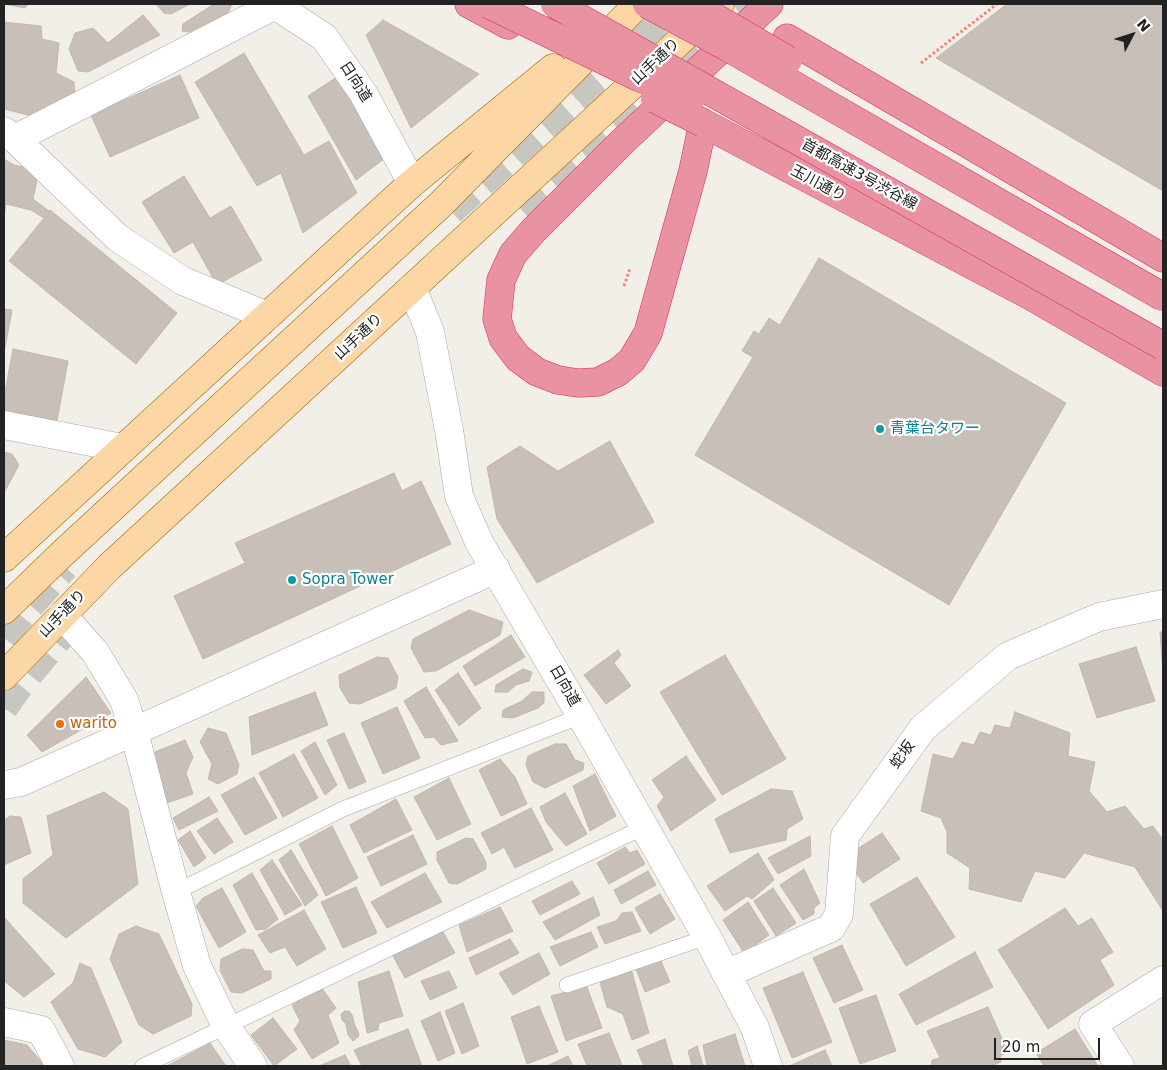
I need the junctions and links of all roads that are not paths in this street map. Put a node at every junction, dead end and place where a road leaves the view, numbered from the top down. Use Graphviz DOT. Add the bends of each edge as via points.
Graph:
graph roads {
  1 [pos="469,4"];
  2 [pos="488,4"];
  3 [pos="555,4"];
  4 [pos="632,4"];
  5 [pos="638,4"];
  6 [pos="647,4"];
  7 [pos="692,4"];
  8 [pos="720,4"];
  9 [pos="726,4"];
  10 [pos="769,4"];
  11 [pos="274,5"];
  12 [pos="703,123"];
  13 [pos="775,128"];
  14 [pos="10,135"];
  15 [pos="412,183"];
  16 [pos="1163,258"];
  17 [pos="1102,261"];
  18 [pos="412,288"];
  19 [pos="1163,297"];
  20 [pos="267,316"];
  21 [pos="1163,346"];
  22 [pos="1121,347"];
  23 [pos="1163,372"];
  24 [pos="1163,379"];
  25 [pos="4,426"];
  26 [pos="122,448"];
  27 [pos="4,558"];
  28 [pos="496,569"];
  29 [pos="1163,604"];
  30 [pos="4,610"];
  31 [pos="62,615"];
  32 [pos="4,676"];
  33 [pos="581,716"];
  34 [pos="134,732"];
  35 [pos="4,785"];
  36 [pos="644,827"];
  37 [pos="176,892"];
  38 [pos="707,937"];
  39 [pos="726,974"];
  40 [pos="1163,980"];
  41 [pos="567,985"];
  42 [pos="4,1022"];
  43 [pos="226,1026"];
  44 [pos="60,1066"];
  45 [pos="144,1066"];
  46 [pos="253,1066"];
  47 [pos="768,1066"];
  48 [pos="1120,1066"];
  1 -- 12 [label="highway, 玉川通り, bridge"];
  2 -- 13 [label="highway, bridge" via="638,77"];
  3 -- 13 [label="highway, 首都高速3号渋谷線, bridge"];
  4 -- 15 [label="main road"];
  5 -- 30 [label="main road" via="441,204"];
  6 -- 17 [label="highway, bridge"];
  7 -- 17 [label="highway, bridge" via="866,106"];
  8 -- 18 [label="main road, 山手通り"];
  9 -- 16 [label="highway"];
  10 -- 12 [label="highway" via="595,169 513,254 501,280 496,319 503,338 518,358 537,372 558,380 598,382 632,360 648,333"];
  11 -- 14 [label="street"];
  11 -- 15 [label="street, 日向道" via="324,37 363,93"];
  12 -- 22 [label="highway, 玉川通り"];
  13 -- 21 [label="highway, 首都高速3号渋谷線, bridge"];
  14 -- 20 [label="street" via="118,238 183,281"];
  15 -- 20 [label="main road"];
  17 -- 19 [label="highway, bridge"];
  18 -- 28 [label="street, 日向道" via="430,332 459,496 479,542"];
  18 -- 31 [label="main road, 山手通り" via="116,560"];
  20 -- 26 [label="main road"];
  22 -- 23 [label="highway, 玉川通り"];
  22 -- 24 [label="highway"];
  25 -- 26 [label="street"];
  26 -- 27 [label="main road"];
  28 -- 33 [label="street, 日向道"];
  28 -- 34 [label="street"];
  29 -- 39 [label="street, 蛇坂" via="1098,617 1008,656 923,728 845,836 839,914 831,928"];
  31 -- 32 [label="main road, 山手通り"];
  31 -- 34 [label="street" via="95,652 124,700"];
  33 -- 36 [label="street, 日向道"];
  33 -- 37 [label="lane" via="343,809"];
  34 -- 35 [label="street" via="21,782"];
  34 -- 37 [label="street"];
  36 -- 38 [label="street, 日向道"];
  36 -- 43 [label="lane"];
  37 -- 43 [label="street" via="198,966"];
  38 -- 39 [label="street, 日向道"];
  38 -- 41 [label="lane"];
  39 -- 47 [label="street, 日向道" via="755,1028"];
  40 -- 48 [label="street" via="1093,1024"];
  42 -- 44 [label="street" via="41,1030"];
  43 -- 45 [label="lane"];
  43 -- 46 [label="street"];
}
